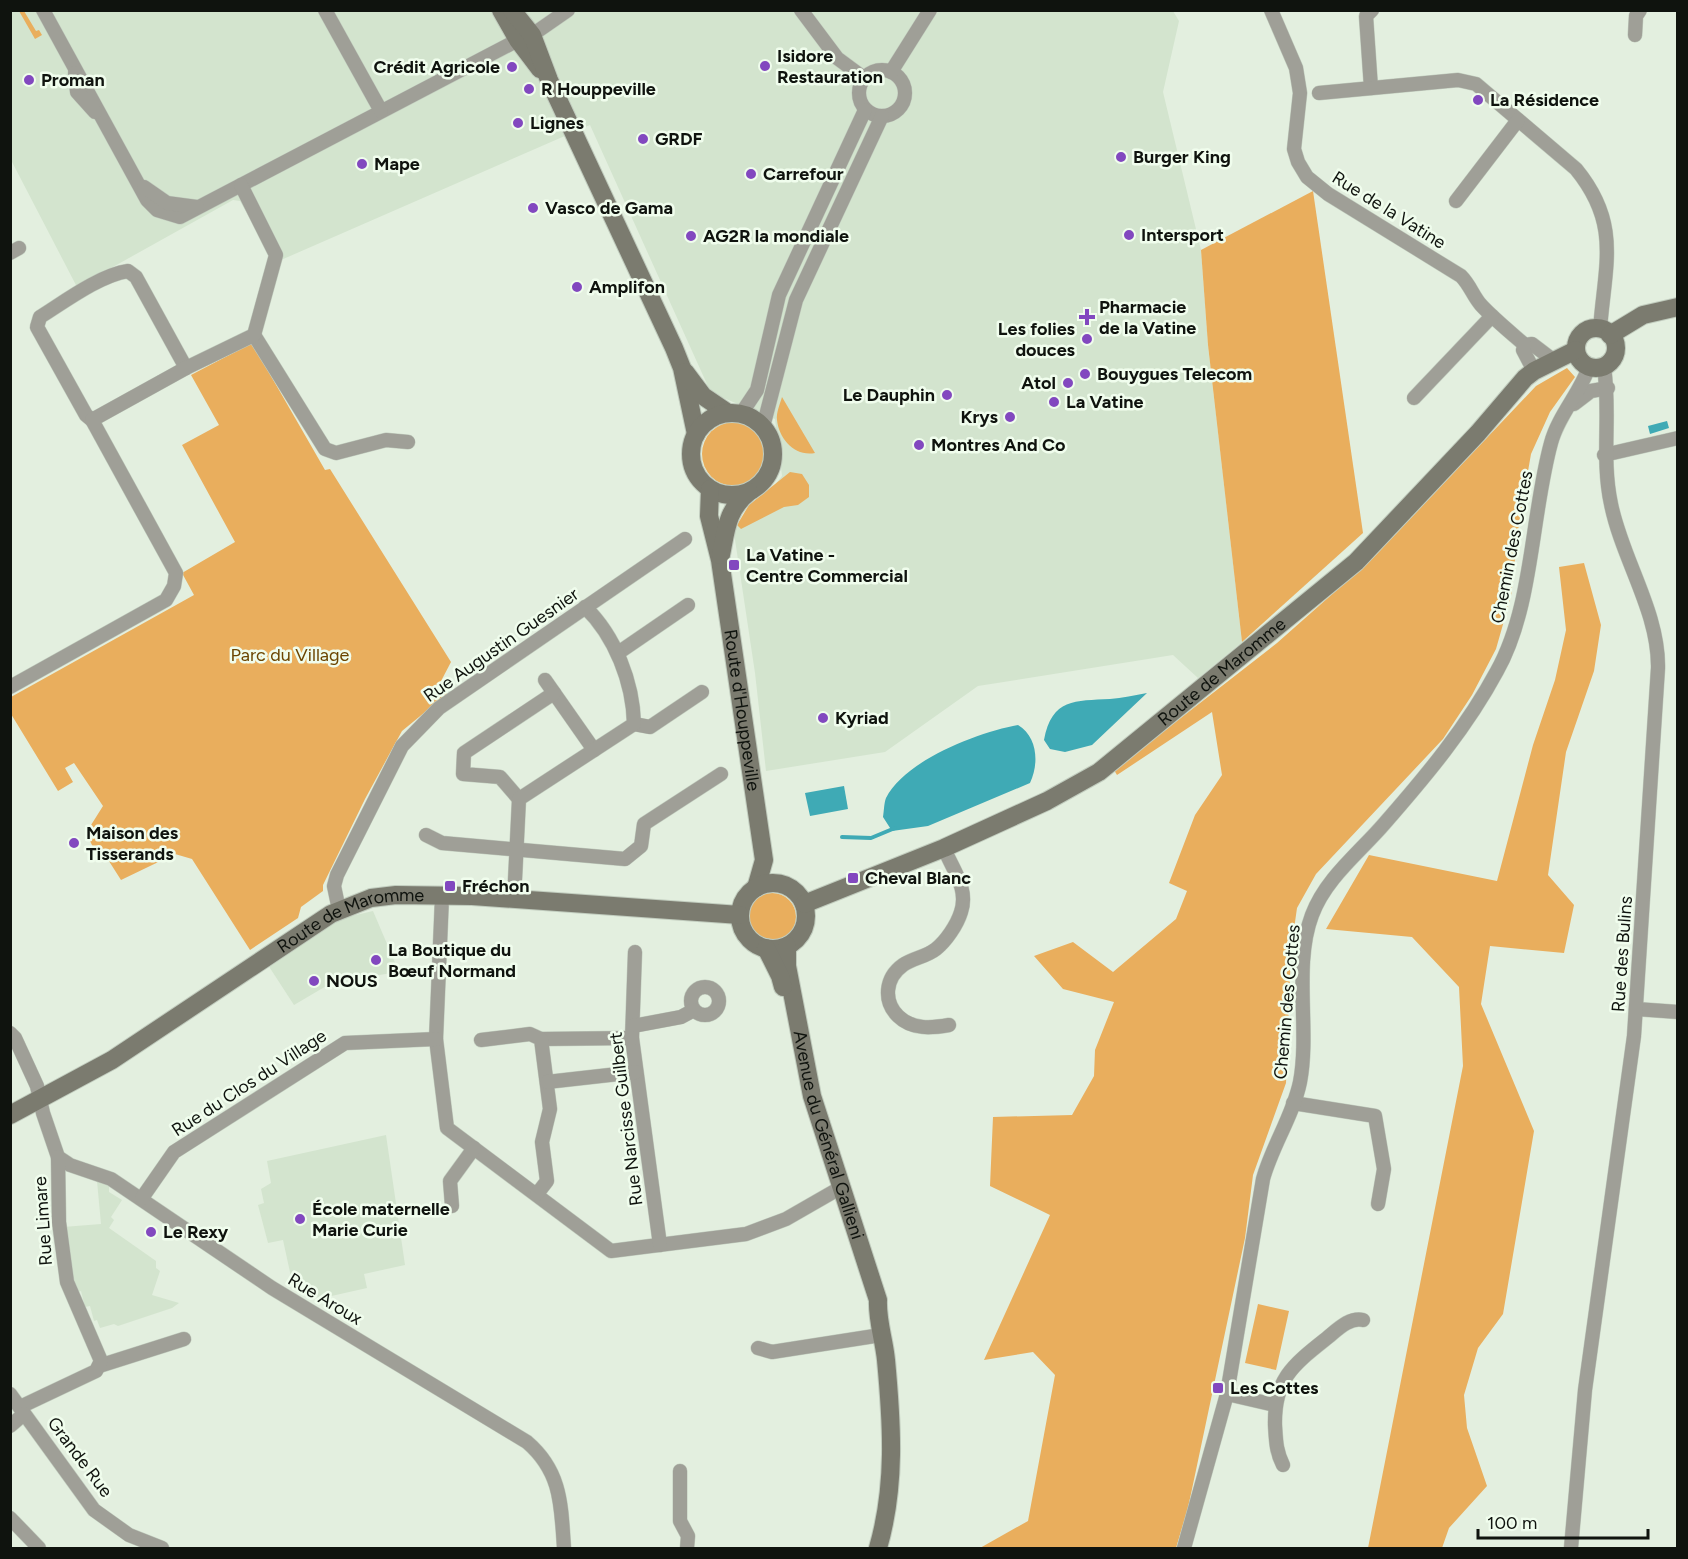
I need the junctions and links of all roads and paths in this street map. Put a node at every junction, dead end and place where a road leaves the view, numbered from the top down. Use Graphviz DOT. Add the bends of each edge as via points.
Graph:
graph roads {
  1 [pos="43,10"];
  2 [pos="325,10"];
  3 [pos="501,10"];
  4 [pos="512,10"];
  5 [pos="568,10"];
  6 [pos="801,10"];
  7 [pos="930,10"];
  8 [pos="1272,10"];
  9 [pos="1372,10"];
  10 [pos="1640,10"];
  11 [pos="1635,35"];
  12 [pos="529,42"];
  13 [pos="891,72"];
  14 [pos="864,78"];
  15 [pos="1371,88"];
  16 [pos="1308,93"];
  17 [pos="865,110"];
  18 [pos="381,111"];
  19 [pos="882,116"];
  20 [pos="1518,120"];
  21 [pos="241,185"];
  22 [pos="1456,201"];
  23 [pos="1677,307"];
  24 [pos="1492,316"];
  25 [pos="1605,332"];
  26 [pos="254,335"];
  27 [pos="1525,345"];
  28 [pos="1576,350"];
  29 [pos="1553,360"];
  30 [pos="1597,367"];
  31 [pos="186,368"];
  32 [pos="1534,370"];
  33 [pos="1608,388"];
  34 [pos="1414,398"];
  35 [pos="697,401"];
  36 [pos="1568,410"];
  37 [pos="735,414"];
  38 [pos="92,420"];
  39 [pos="762,427"];
  40 [pos="696,434"];
  41 [pos="1677,438"];
  42 [pos="408,442"];
  43 [pos="1604,455"];
  44 [pos="710,489"];
  45 [pos="749,492"];
  46 [pos="685,539"];
  47 [pos="720,560"];
  48 [pos="688,605"];
  49 [pos="585,607"];
  50 [pos="618,653"];
  51 [pos="545,680"];
  52 [pos="10,687"];
  53 [pos="702,692"];
  54 [pos="554,693"];
  55 [pos="634,724"];
  56 [pos="594,750"];
  57 [pos="721,774"];
  58 [pos="519,799"];
  59 [pos="426,835"];
  60 [pos="944,848"];
  61 [pos="516,850"];
  62 [pos="764,860"];
  63 [pos="781,884"];
  64 [pos="756,888"];
  65 [pos="442,897"];
  66 [pos="514,900"];
  67 [pos="804,904"];
  68 [pos="339,910"];
  69 [pos="740,915"];
  70 [pos="787,946"];
  71 [pos="766,948"];
  72 [pos="635,952"];
  73 [pos="1636,1009"];
  74 [pos="694,1010"];
  75 [pos="1677,1012"];
  76 [pos="950,1025"];
  77 [pos="632,1032"];
  78 [pos="13,1036"];
  79 [pos="436,1039"];
  80 [pos="541,1039"];
  81 [pos="482,1040"];
  82 [pos="636,1072"];
  83 [pos="547,1082"];
  84 [pos="40,1100"];
  85 [pos="1293,1103"];
  86 [pos="10,1115"];
  87 [pos="474,1148"];
  88 [pos="821,1148"];
  89 [pos="58,1157"];
  90 [pos="834,1191"];
  91 [pos="537,1194"];
  92 [pos="142,1198"];
  93 [pos="1378,1204"];
  94 [pos="452,1206"];
  95 [pos="660,1245"];
  96 [pos="1363,1320"];
  97 [pos="879,1327"];
  98 [pos="184,1339"];
  99 [pos="758,1348"];
  100 [pos="99,1366"];
  101 [pos="10,1394"];
  102 [pos="1227,1394"];
  103 [pos="1275,1405"];
  104 [pos="22,1410"];
  105 [pos="10,1426"];
  106 [pos="1283,1465"];
  107 [pos="680,1471"];
  108 [pos="10,1518"];
  109 [pos="39,1548"];
  110 [pos="162,1548"];
  111 [pos="564,1548"];
  112 [pos="687,1548"];
  113 [pos="878,1548"];
  114 [pos="1184,1548"];
  115 [pos="1571,1548"];
  1 -- 21 [label="street" via="75,68 81,100 103,118 138,181 167,203 200,207"];
  2 -- 18 [label="street"];
  3 -- 12 [label="street"];
  4 -- 12 [label="street"];
  5 -- 12 [label="street"];
  6 -- 14 [label="street" via="837,58"];
  7 -- 13 [label="street"];
  8 -- 16 [label="street, Rue de la Vatine"];
  9 -- 15 [label="street" via="1366,16"];
  10 -- 11 [label="street"];
  12 -- 18 [label="street"];
  12 -- 35 [label="street"];
  13 -- 14 [label="street" via="874,71"];
  13 -- 19 [label="street" via="901,81 904,97 898,110"];
  14 -- 17 [label="street" via="858,92"];
  15 -- 16 [label="street"];
  15 -- 20 [label="street" via="1469,81"];
  16 -- 24 [label="street, Rue de la Vatine" via="1294,149 1307,177 1461,276"];
  17 -- 19 [label="street"];
  17 -- 37 [label="street" via="779,295 757,390"];
  18 -- 21 [label="street"];
  19 -- 39 [label="street" via="799,291"];
  20 -- 22 [label="street"];
  20 -- 25 [label="street" via="1576,169 1589,184 1598,204 1607,228"];
  21 -- 26 [label="street" via="276,255"];
  23 -- 25 [label="street" via="1643,315"];
  24 -- 27 [label="street, Rue de la Vatine"];
  24 -- 34 [label="street"];
  25 -- 28 [label="street" via="1583,333"];
  25 -- 30 [label="street" via="1615,343 1615,352 1611,361"];
  26 -- 31 [label="street"];
  26 -- 42 [label="street" via="325,449 336,453 386,440"];
  27 -- 29 [label="street, Rue de la Vatine" via="1532,344"];
  27 -- 32 [label="street, Rue de la Vatine"];
  28 -- 29 [label="street, Route de Maromme"];
  28 -- 30 [label="street" via="1579,359"];
  29 -- 32 [label="street, Route de Maromme"];
  30 -- 33 [label="street, Rue des Bulins"];
  30 -- 36 [label="street, Chemin des Cottes"];
  31 -- 38 [label="street"];
  31 -- 38 [label="street" via="136,277 128,271 118,272 40,317 36,327"];
  32 -- 60 [label="street, Route de Maromme" via="1356,562 1125,752 1080,785"];
  33 -- 36 [label="street, Chemin des Cottes" via="1591,390"];
  33 -- 43 [label="street, Rue des Bulins"];
  35 -- 37 [label="street"];
  35 -- 40 [label="street"];
  36 -- 85 [label="street, Chemin des Cottes" via="1551,440 1514,635 1498,670 1468,721 1404,801 1336,875 1311,918 1305,962 1300,1082"];
  37 -- 39 [label="street"];
  37 -- 40 [label="street" via="708,421"];
  38 -- 52 [label="street" via="176,573 174,586 166,600"];
  39 -- 45 [label="street" via="772,449 772,460 764,481"];
  40 -- 44 [label="street" via="691,455 693,469"];
  41 -- 43 [label="street"];
  43 -- 73 [label="street, Rue des Bulins" via="1617,530 1658,648"];
  44 -- 45 [label="street" via="734,495"];
  44 -- 47 [label="street, Route d'Houppeville" via="709,516"];
  45 -- 47 [label="street, Route d'Houppeville" via="730,516"];
  46 -- 49 [label="street, Rue Augustin Guesnier"];
  47 -- 62 [label="street, Route d'Houppeville"];
  48 -- 50 [label="street"];
  49 -- 50 [label="street"];
  49 -- 68 [label="street, Rue Augustin Guesnier" via="439,708 402,746 337,875 334,886"];
  50 -- 55 [label="street"];
  51 -- 54 [label="street"];
  53 -- 55 [label="street" via="650,727"];
  54 -- 56 [label="street"];
  54 -- 58 [label="street" via="464,753 463,774 500,777"];
  55 -- 56 [label="street"];
  56 -- 58 [label="street"];
  57 -- 61 [label="street" via="644,824 641,846 625,859"];
  58 -- 61 [label="street"];
  59 -- 61 [label="street" via="442,843"];
  60 -- 67 [label="street, Route de Maromme"];
  60 -- 76 [label="street" via="963,890 961,914 937,948 894,973 887,993 893,1012 902,1020 930,1029"];
  61 -- 66 [label="street"];
  62 -- 63 [label="street, Route d'Houppeville"];
  62 -- 64 [label="street, Route d'Houppeville"];
  63 -- 64 [label="street"];
  63 -- 67 [label="street" via="795,892"];
  64 -- 69 [label="street" via="744,900"];
  65 -- 66 [label="street, Route de Maromme"];
  65 -- 68 [label="street, Route de Maromme" via="386,895"];
  65 -- 79 [label="street"];
  66 -- 69 [label="street, Route de Maromme"];
  67 -- 70 [label="street" via="805,924 795,941"];
  68 -- 84 [label="street, Route de Maromme" via="120,1055"];
  69 -- 71 [label="street" via="750,940"];
  70 -- 71 [label="street"];
  70 -- 88 [label="street, Avenue du Général Gallieni" via="787,966"];
  71 -- 88 [label="street, Avenue du Général Gallieni" via="780,976 806,1118"];
  72 -- 77 [label="street, Rue Narcisse Guilbert"];
  73 -- 75 [label="street"];
  73 -- 115 [label="street, Rue des Bulins" via="1585,1390"];
  74 -- 77 [label="street"];
  77 -- 80 [label="street"];
  77 -- 82 [label="street, Rue Narcisse Guilbert"];
  78 -- 84 [label="street"];
  79 -- 87 [label="street" via="447,1128"];
  79 -- 92 [label="street, Rue du Clos du Village" via="345,1043 174,1152"];
  80 -- 81 [label="street" via="530,1034"];
  80 -- 83 [label="street"];
  82 -- 83 [label="street"];
  82 -- 95 [label="street, Rue Narcisse Guilbert"];
  83 -- 91 [label="street" via="550,1109 542,1143 547,1181"];
  84 -- 86 [label="street, Route de Maromme"];
  84 -- 89 [label="street"];
  85 -- 93 [label="street" via="1375,1116 1384,1169"];
  85 -- 102 [label="street, Chemin des Cottes" via="1263,1179"];
  87 -- 91 [label="street"];
  87 -- 94 [label="street" via="450,1181"];
  88 -- 90 [label="street, Avenue du Général Gallieni"];
  89 -- 92 [label="street, Rue Aroux" via="111,1179"];
  89 -- 100 [label="street, Rue Limare" via="63,1265 98,1352"];
  90 -- 95 [label="street" via="786,1219 746,1234"];
  90 -- 97 [label="street, Avenue du Général Gallieni" via="867,1303"];
  91 -- 95 [label="street" via="611,1251"];
  92 -- 111 [label="street, Rue Aroux" via="272,1288 538,1451 557,1486"];
  96 -- 103 [label="street" via="1348,1322 1292,1368 1278,1390"];
  97 -- 99 [label="street" via="772,1352"];
  97 -- 113 [label="street, Avenue du Général Gallieni" via="890,1412 891,1482"];
  98 -- 100 [label="street"];
  100 -- 104 [label="street"];
  101 -- 104 [label="street, Grande Rue"];
  102 -- 103 [label="street"];
  102 -- 114 [label="street, Chemin des Cottes"];
  103 -- 106 [label="street" via="1276,1450"];
  104 -- 105 [label="street"];
  104 -- 110 [label="street, Grande Rue" via="94,1510 129,1535"];
  107 -- 112 [label="street" via="680,1521 688,1536"];
  108 -- 109 [label="street"];
}
